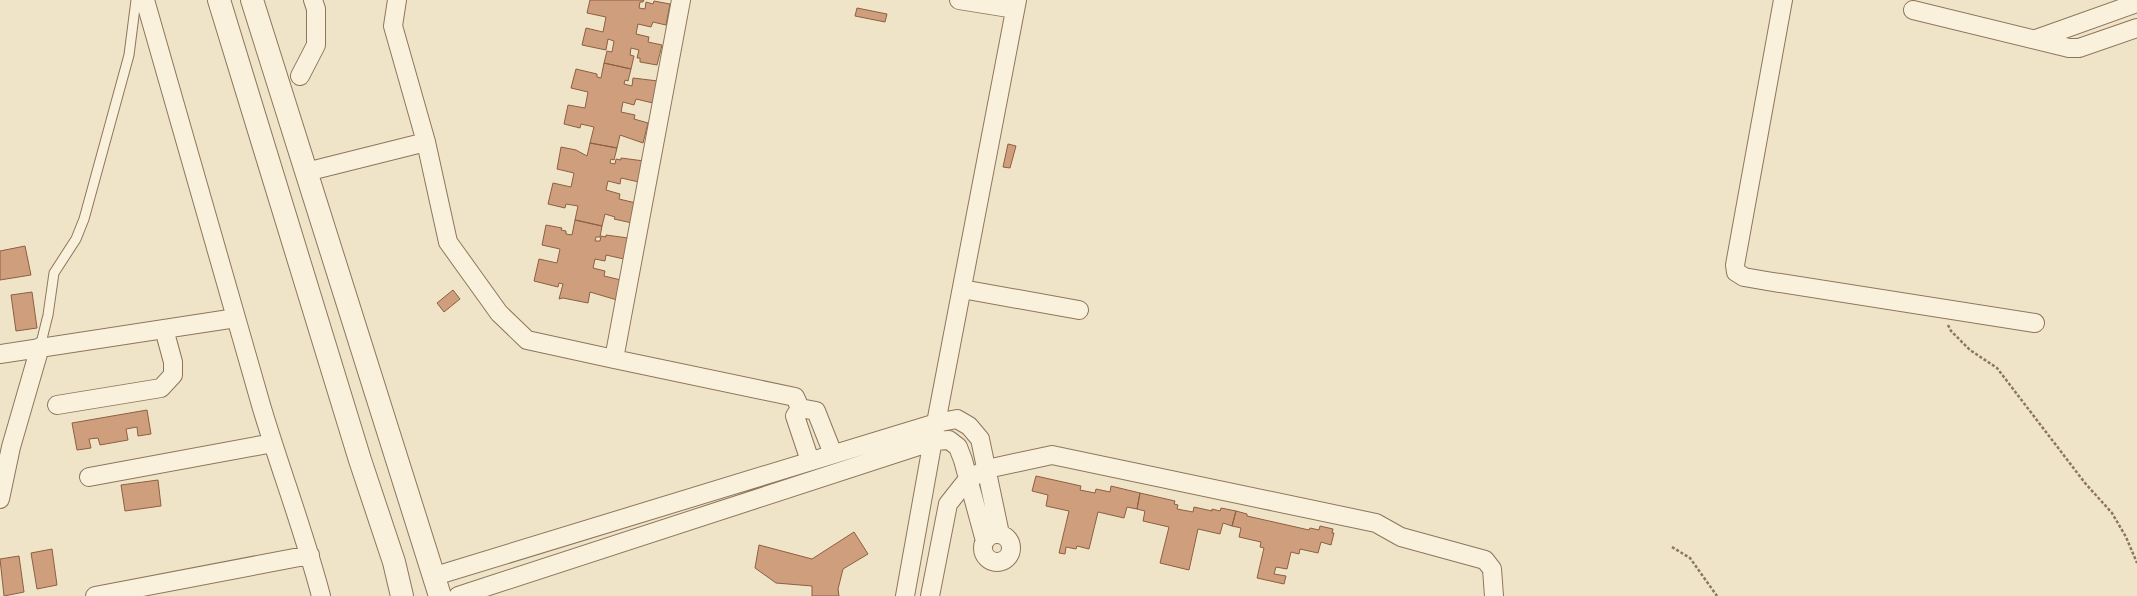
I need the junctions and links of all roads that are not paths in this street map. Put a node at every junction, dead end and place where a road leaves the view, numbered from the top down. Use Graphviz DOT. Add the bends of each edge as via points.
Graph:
graph roads {
  1 [pos="136,0"];
  2 [pos="145,0"];
  3 [pos="219,0"];
  4 [pos="252,0"];
  5 [pos="313,0"];
  6 [pos="397,0"];
  7 [pos="681,0"];
  8 [pos="959,0"];
  9 [pos="1783,0"];
  10 [pos="2137,2"];
  11 [pos="1016,4"];
  12 [pos="1912,10"];
  13 [pos="2137,28"];
  14 [pos="2036,39"];
  15 [pos="300,76"];
  16 [pos="426,142"];
  17 [pos="306,172"];
  18 [pos="962,289"];
  19 [pos="1079,310"];
  20 [pos="236,318"];
  21 [pos="2035,323"];
  22 [pos="164,329"];
  23 [pos="40,347"];
  24 [pos="0,354"];
  25 [pos="614,358"];
  26 [pos="57,405"];
  27 [pos="800,408"];
  28 [pos="936,423"];
  29 [pos="934,441"];
  30 [pos="273,443"];
  31 [pos="833,454"];
  32 [pos="810,461"];
  33 [pos="986,469"];
  34 [pos="89,477"];
  35 [pos="967,480"];
  36 [pos="0,499"];
  37 [pos="310,555"];
  38 [pos="438,586"];
  39 [pos="95,596"];
  40 [pos="320,596"];
  41 [pos="402,596"];
  42 [pos="458,596"];
  43 [pos="905,596"];
  44 [pos="930,596"];
  45 [pos="1494,596"];
  1 -- 23 [label="lane" via="129,55 84,219 76,239 54,273"];
  2 -- 20 [label="street"];
  3 -- 41 [label="street" via="360,460 394,562"];
  4 -- 17 [label="street"];
  5 -- 15 [label="street" via="316,9 316,45"];
  6 -- 16 [label="street" via="393,26"];
  7 -- 25 [label="street"];
  8 -- 11 [label="street"];
  9 -- 21 [label="street" via="1735,265 1736,272 1744,277 1767,281"];
  10 -- 14 [label="street"];
  11 -- 18 [label="street"];
  12 -- 14 [label="street"];
  13 -- 14 [label="street" via="2078,48"];
  16 -- 17 [label="street"];
  16 -- 25 [label="street" via="448,242 499,313 527,340"];
  17 -- 38 [label="street"];
  18 -- 19 [label="street"];
  18 -- 28 [label="street"];
  20 -- 22 [label="street"];
  20 -- 30 [label="street"];
  22 -- 23 [label="street"];
  22 -- 26 [label="street" via="173,362 173,375 161,388"];
  23 -- 24 [label="street"];
  23 -- 36 [label="street" via="11,447"];
  25 -- 27 [label="street" via="795,397"];
  27 -- 31 [label="street" via="816,411"];
  27 -- 32 [label="street" via="795,416"];
  28 -- 29 [label="street"];
  28 -- 31 [label="street"];
  28 -- 33 [label="street" via="957,419 969,426 980,439"];
  29 -- 35 [label="street" via="949,440 958,447"];
  29 -- 42 [label="street"];
  29 -- 43 [label="street"];
  30 -- 34 [label="street"];
  30 -- 37 [label="street"];
  31 -- 32 [label="street"];
  32 -- 38 [label="street"];
  33 -- 35 [label="street"];
  33 -- 35 [label="street" via="993,538"];
  33 -- 45 [label="street" via="1052,455 1376,523 1401,537 1485,560 1492,569"];
  35 -- 44 [label="street" via="948,504"];
  37 -- 39 [label="street"];
  37 -- 40 [label="street"];
}
